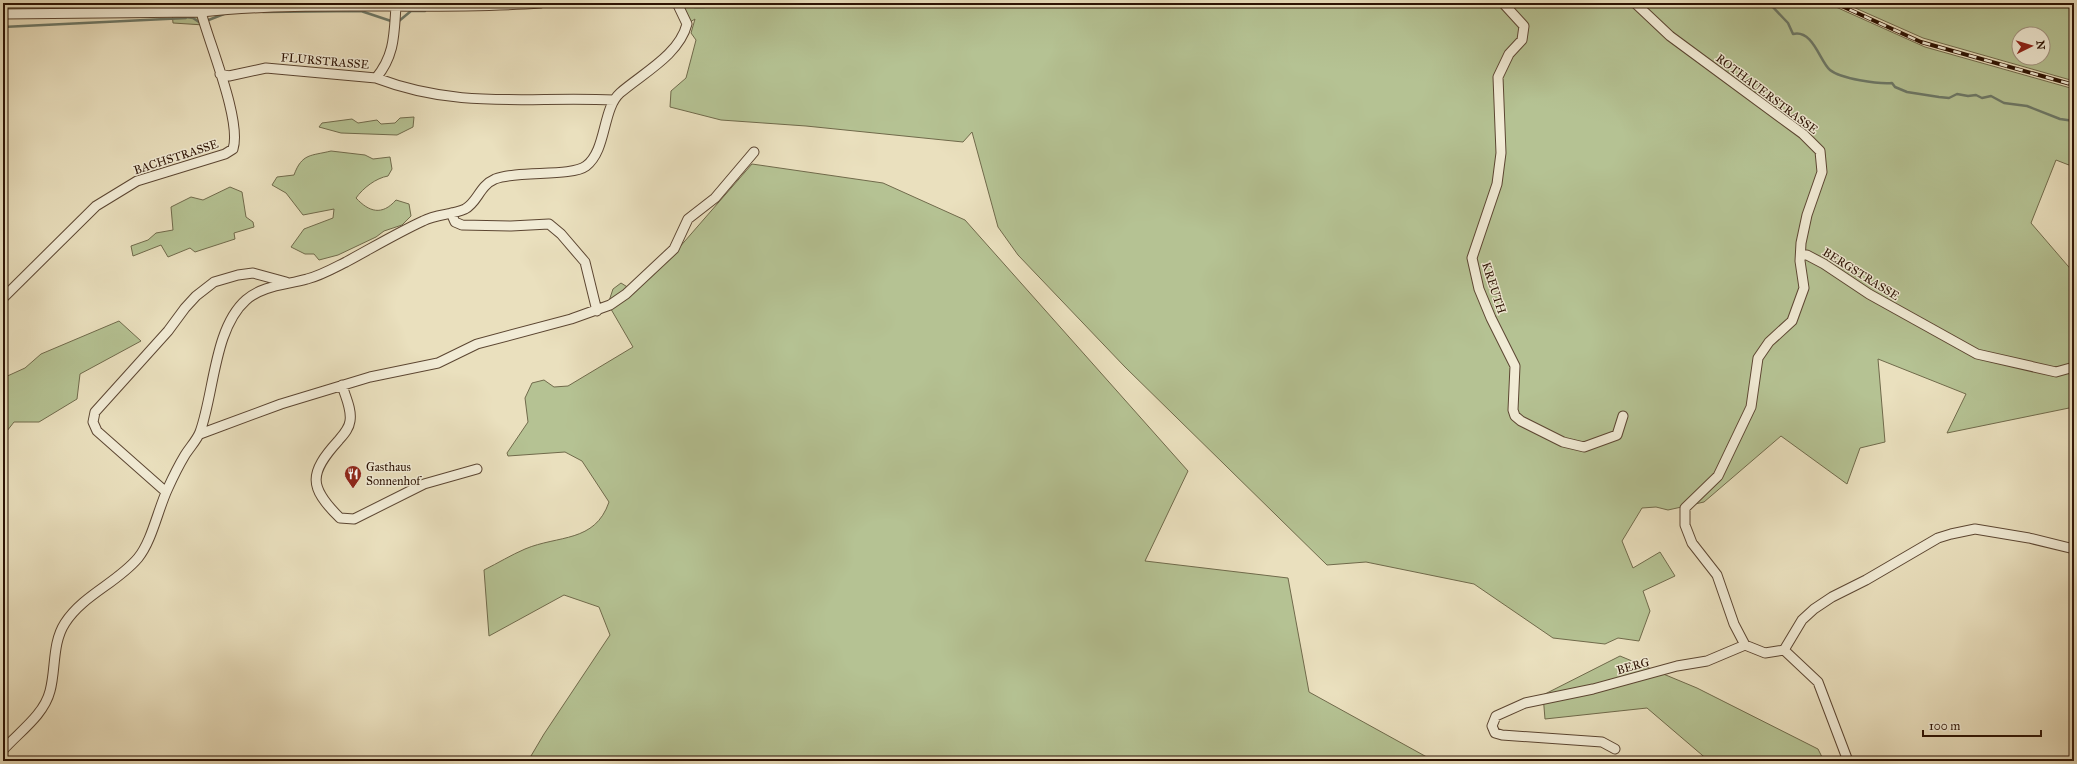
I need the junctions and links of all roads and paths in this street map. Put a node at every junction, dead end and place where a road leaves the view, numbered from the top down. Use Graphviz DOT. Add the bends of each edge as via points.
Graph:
graph roads {
  1 [pos="541,3"];
  2 [pos="678,3"];
  3 [pos="1503,3"];
  4 [pos="1635,3"];
  5 [pos="396,6"];
  6 [pos="201,12"];
  7 [pos="3,14"];
  8 [pos="220,74"];
  9 [pos="376,78"];
  10 [pos="614,100"];
  11 [pos="754,152"];
  12 [pos="451,213"];
  13 [pos="1801,255"];
  14 [pos="286,282"];
  15 [pos="3,298"];
  16 [pos="597,311"];
  17 [pos="2074,367"];
  18 [pos="342,385"];
  19 [pos="1623,416"];
  20 [pos="200,434"];
  21 [pos="477,469"];
  22 [pos="166,492"];
  23 [pos="2074,549"];
  24 [pos="1745,645"];
  25 [pos="1784,650"];
  26 [pos="1615,748"];
  27 [pos="3,750"];
  28 [pos="1848,761"];
  1 -- 5 [label="street"];
  2 -- 10 [label="street" via="687,24 683,36 658,63"];
  3 -- 19 [label="street, KREUTH" via="1524,26 1522,40 1509,54 1498,77 1501,153 1497,184 1472,258 1479,289 1515,366 1514,410 1521,421 1563,442 1584,447 1616,435"];
  4 -- 13 [label="street, ROTHAUERSTRASSE" via="1670,36 1802,134 1820,151 1822,172 1807,215"];
  5 -- 6 [label="street" via="266,7"];
  5 -- 9 [label="street, FLURSTRASSE" via="391,51 388,61"];
  6 -- 7 [label="street"];
  6 -- 8 [label="street, BACHSTRASSE"];
  8 -- 9 [label="street, FLURSTRASSE" via="229,76 266,68"];
  8 -- 15 [label="street, BACHSTRASSE" via="230,107 235,138 233,149 137,180 96,206"];
  9 -- 10 [label="street" via="429,94 458,98 516,101"];
  10 -- 12 [label="street" via="595,154 585,167 574,171 540,172 497,179 481,189 469,206"];
  11 -- 16 [label="street" via="715,198 688,219 674,249 626,294"];
  12 -- 14 [label="street" via="423,221 315,277"];
  12 -- 16 [label="street" via="455,222 462,225 511,226 544,223 555,228 585,262"];
  13 -- 17 [label="street, BERGSTRASSE" via="1807,255 1824,264 1869,294 1977,354 2056,372"];
  13 -- 24 [label="street" via="1804,288 1792,321 1769,342 1758,358 1751,406 1718,476 1685,508 1685,525 1692,543 1717,575 1734,624"];
  14 -- 20 [label="street" via="256,293 247,299 233,316 226,330 214,372"];
  14 -- 22 [label="street" via="253,272 214,282 185,308 93,416 96,431"];
  16 -- 18 [label="street" via="477,344 438,363"];
  18 -- 20 [label="street" via="245,416"];
  18 -- 21 [label="street" via="350,414 349,426 324,456 318,466 316,477 324,501 340,518 354,519 424,484"];
  20 -- 22 [label="street" via="184,456"];
  22 -- 27 [label="street" via="138,558 84,602 62,627 47,699 38,714"];
  23 -- 25 [label="street" via="1975,529 1938,538 1814,609 1802,620"];
  24 -- 25 [label="street" via="1764,653"];
  24 -- 26 [label="street, BERG" via="1707,661 1525,703 1496,716 1492,726 1495,733 1508,736 1602,742"];
  25 -- 28 [label="street" via="1818,682"];
}
